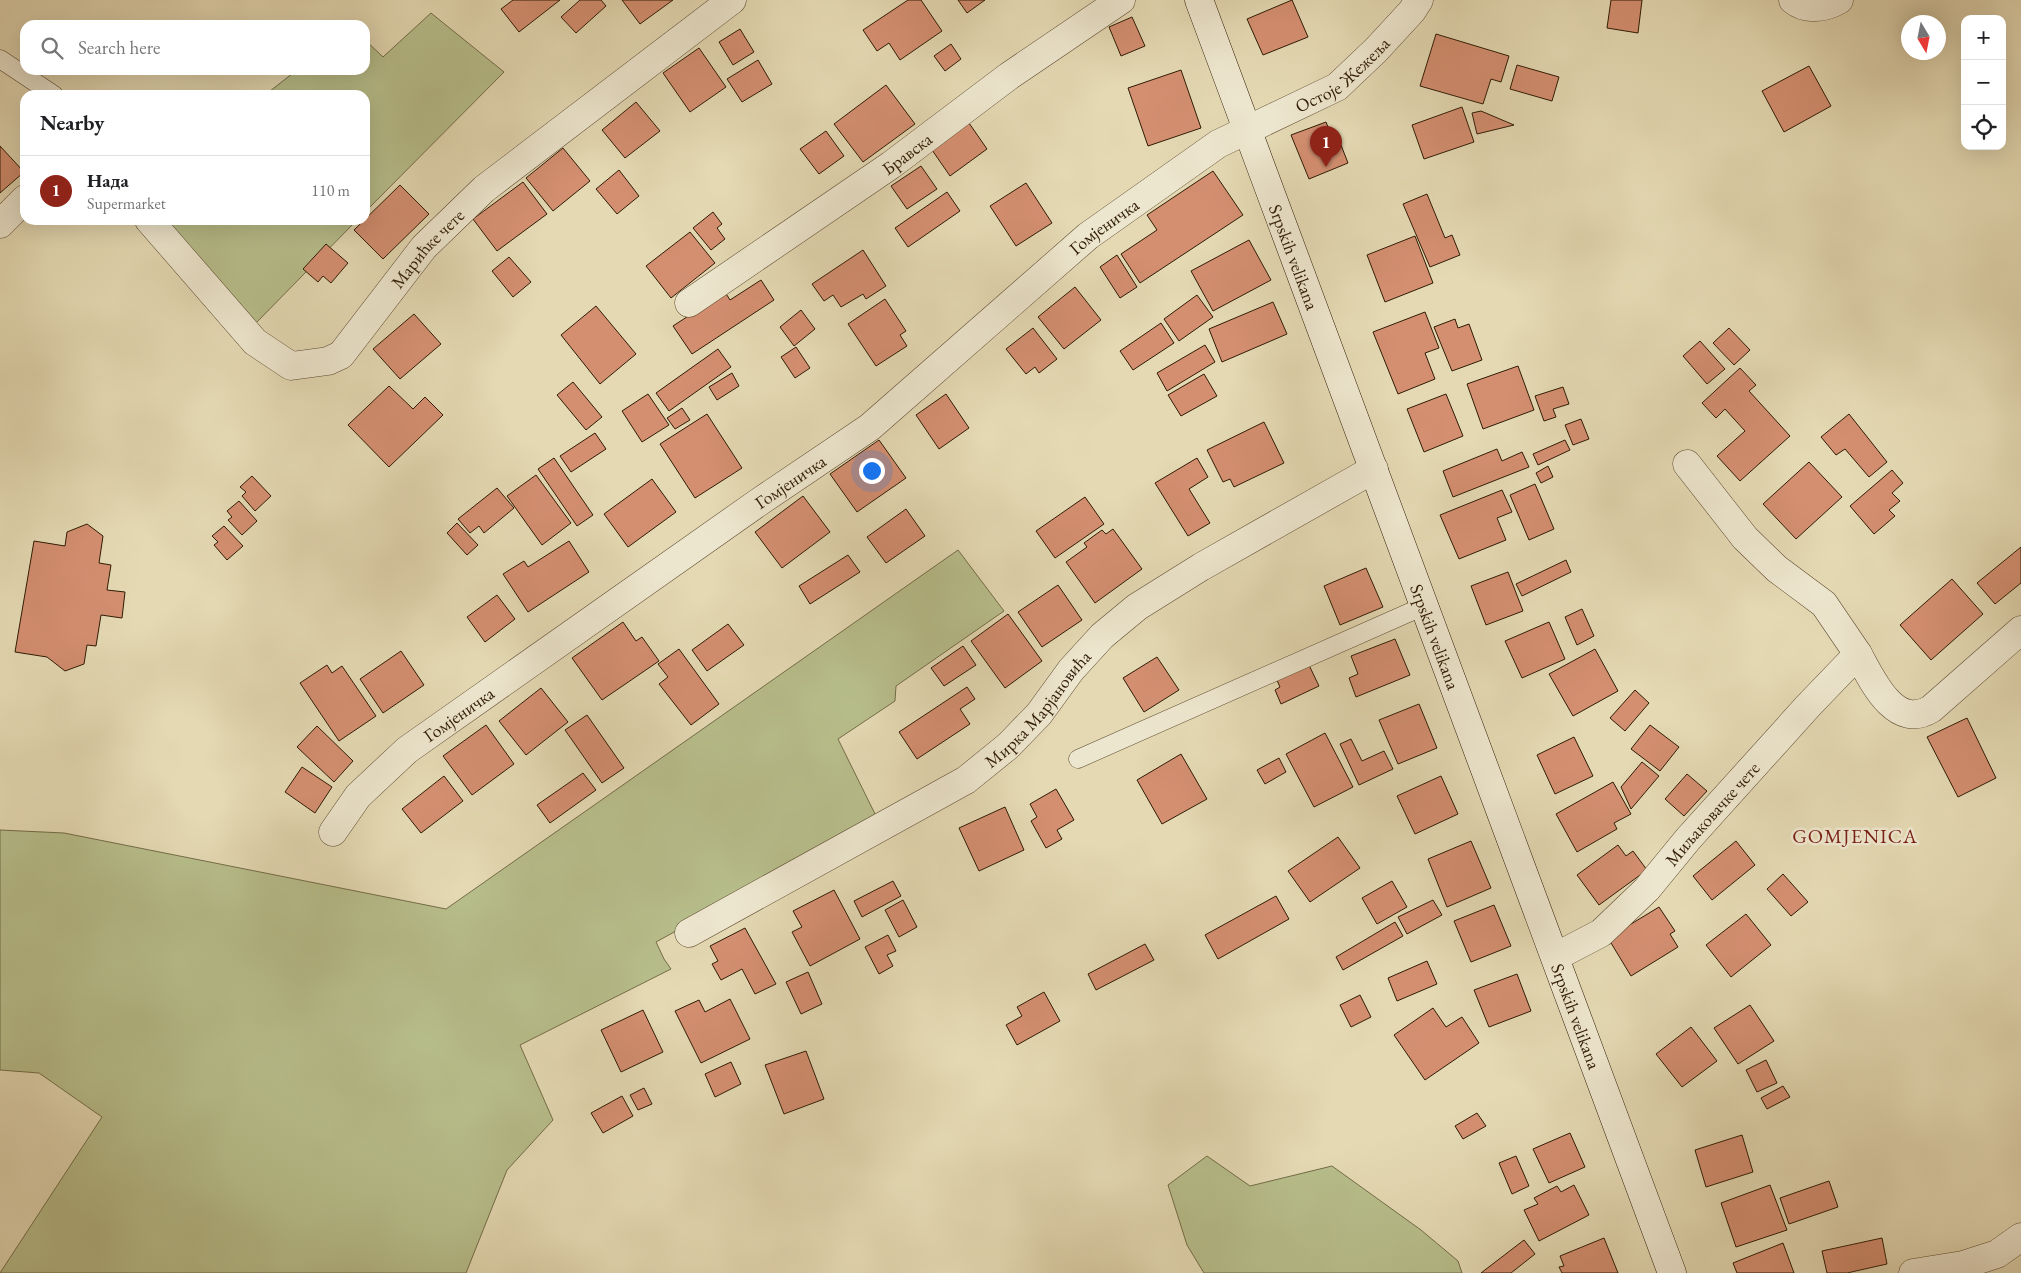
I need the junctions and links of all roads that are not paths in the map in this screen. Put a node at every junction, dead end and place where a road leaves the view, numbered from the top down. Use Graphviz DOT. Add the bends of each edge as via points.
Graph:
graph roads {
  1 [pos="732,0"];
  2 [pos="1121,0"];
  3 [pos="1199,0"];
  4 [pos="1419,0"];
  5 [pos="1793,0"];
  6 [pos="1839,0"];
  7 [pos="0,59"];
  8 [pos="20,72"];
  9 [pos="24,75"];
  10 [pos="46,90"];
  11 [pos="1248,130"];
  12 [pos="20,204"];
  13 [pos="0,224"];
  14 [pos="153,225"];
  15 [pos="689,303"];
  16 [pos="1687,464"];
  17 [pos="1374,469"];
  18 [pos="1424,606"];
  19 [pos="2021,630"];
  20 [pos="1858,654"];
  21 [pos="1078,759"];
  22 [pos="333,832"];
  23 [pos="689,933"];
  24 [pos="1555,957"];
  25 [pos="2021,1236"];
  26 [pos="1672,1273"];
  27 [pos="1913,1273"];
  1 -- 14 [label="street, Марићке чете" via="484,189 424,247 341,355 328,361 291,366 255,342"];
  2 -- 15 [label="street, Бравска" via="1009,76 891,165"];
  3 -- 11 [label="street, Srpskih velikana"];
  4 -- 11 [label="street, Остоје Жежеља" via="1376,50 1337,87"];
  5 -- 6 [label="street" via="1800,6 1819,7"];
  7 -- 8 [label="lane"];
  9 -- 10 [label="lane"];
  11 -- 17 [label="street, Srpskih velikana"];
  11 -- 22 [label="street, Гомјеничка" via="1218,144 1088,236 870,427 407,750 358,796"];
  12 -- 13 [label="street"];
  16 -- 20 [label="street" via="1745,538 1777,569 1824,604"];
  17 -- 18 [label="street, Srpskih velikana"];
  17 -- 23 [label="street, Мирка Марјановића" via="1137,607 1102,636 1040,714 1008,746 966,780"];
  18 -- 21 [label="lane"];
  18 -- 24 [label="street, Srpskih velikana"];
  19 -- 20 [label="street" via="1931,709 1915,715 1893,706"];
  20 -- 24 [label="street, Миљаковачке чете" via="1688,839 1647,890 1602,933"];
  24 -- 26 [label="street, Srpskih velikana"];
  25 -- 27 [label="street" via="1997,1254 1963,1265"];
}
